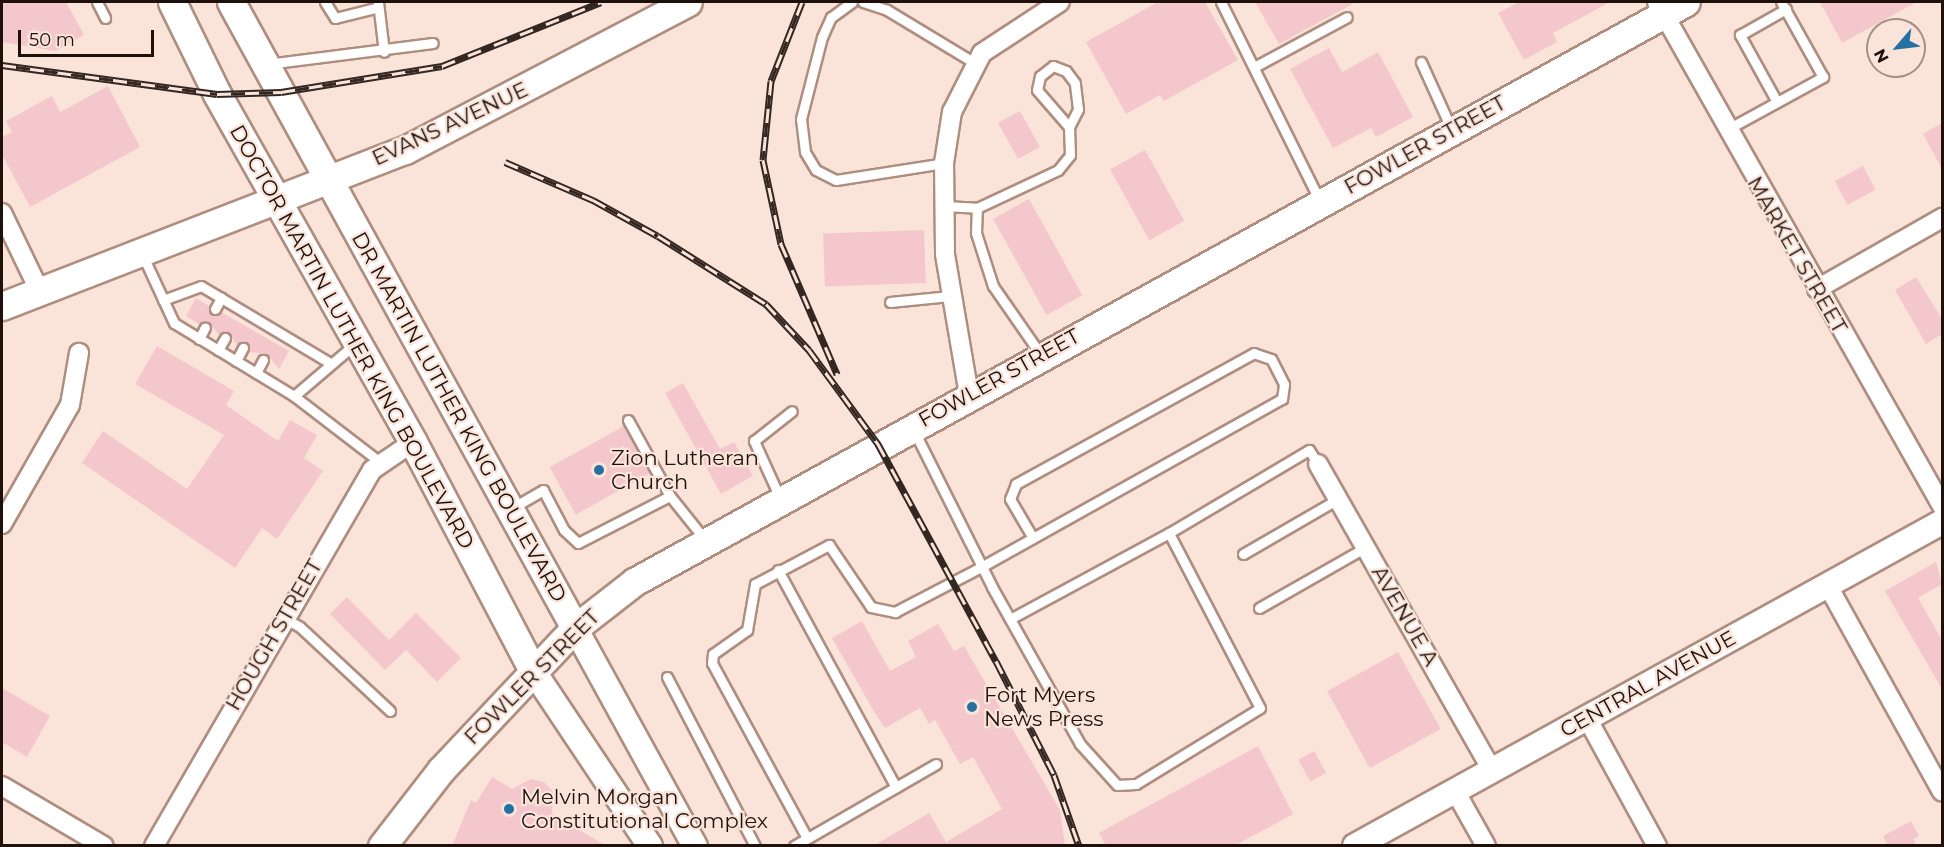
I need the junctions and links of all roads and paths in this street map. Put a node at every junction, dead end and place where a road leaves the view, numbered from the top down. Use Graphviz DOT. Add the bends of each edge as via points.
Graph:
graph roads {
  1 [pos="97,2"];
  2 [pos="172,2"];
  3 [pos="231,2"];
  4 [pos="326,2"];
  5 [pos="688,2"];
  6 [pos="852,2"];
  7 [pos="863,2"];
  8 [pos="1060,2"];
  9 [pos="1221,2"];
  10 [pos="376,5"];
  11 [pos="1784,5"];
  12 [pos="1669,6"];
  13 [pos="1347,16"];
  14 [pos="105,18"];
  15 [pos="433,43"];
  16 [pos="384,52"];
  17 [pos="1421,62"];
  18 [pos="975,63"];
  19 [pos="265,64"];
  20 [pos="1256,66"];
  21 [pos="1777,102"];
  22 [pos="1068,126"];
  23 [pos="1452,130"];
  24 [pos="1726,130"];
  25 [pos="944,163"];
  26 [pos="327,178"];
  27 [pos="275,197"];
  28 [pos="1321,202"];
  29 [pos="944,206"];
  30 [pos="977,208"];
  31 [pos="2,213"];
  32 [pos="1942,218"];
  33 [pos="140,249"];
  34 [pos="1817,289"];
  35 [pos="39,290"];
  36 [pos="950,296"];
  37 [pos="221,298"];
  38 [pos="163,300"];
  39 [pos="890,302"];
  40 [pos="2,306"];
  41 [pos="215,309"];
  42 [pos="240,309"];
  43 [pos="234,320"];
  44 [pos="259,320"];
  45 [pos="205,327"];
  46 [pos="253,331"];
  47 [pos="279,333"];
  48 [pos="225,338"];
  49 [pos="199,339"];
  50 [pos="274,342"];
  51 [pos="357,342"];
  52 [pos="243,348"];
  53 [pos="218,350"];
  54 [pos="79,353"];
  55 [pos="1041,355"];
  56 [pos="263,360"];
  57 [pos="236,361"];
  58 [pos="330,363"];
  59 [pos="256,373"];
  60 [pos="969,395"];
  61 [pos="294,396"];
  62 [pos="792,411"];
  63 [pos="628,420"];
  64 [pos="912,426"];
  65 [pos="413,442"];
  66 [pos="380,462"];
  67 [pos="1318,464"];
  68 [pos="670,496"];
  69 [pos="780,498"];
  70 [pos="1338,499"];
  71 [pos="1942,506"];
  72 [pos="510,509"];
  73 [pos="1942,522"];
  74 [pos="2,524"];
  75 [pos="1169,533"];
  76 [pos="1033,538"];
  77 [pos="706,541"];
  78 [pos="1366,548"];
  79 [pos="1243,554"];
  80 [pos="981,567"];
  81 [pos="778,570"];
  82 [pos="1828,586"];
  83 [pos="1259,608"];
  84 [pos="284,618"];
  85 [pos="1011,619"];
  86 [pos="575,628"];
  87 [pos="534,672"];
  88 [pos="667,677"];
  89 [pos="390,711"];
  90 [pos="1587,718"];
  91 [pos="580,741"];
  92 [pos="936,764"];
  93 [pos="1491,768"];
  94 [pos="2,786"];
  95 [pos="896,787"];
  96 [pos="1454,789"];
  97 [pos="1942,792"];
  98 [pos="807,838"];
  99 [pos="104,846"];
  100 [pos="153,846"];
  101 [pos="382,846"];
  102 [pos="650,846"];
  103 [pos="661,846"];
  104 [pos="695,846"];
  105 [pos="755,846"];
  106 [pos="794,846"];
  107 [pos="1355,846"];
  108 [pos="1486,846"];
  109 [pos="1657,846"];
  1 -- 14 [label="lane"];
  2 -- 27 [label="main road, DOCTOR MARTIN LUTHER KING BOULEVARD"];
  3 -- 19 [label="main road"];
  4 -- 10 [label="lane" via="335,18"];
  5 -- 26 [label="main road, EVANS AVENUE" via="466,121"];
  6 -- 25 [label="lane" via="831,16 822,38 801,119 805,152 816,170 836,180"];
  7 -- 18 [label="lane" via="887,10"];
  8 -- 18 [label="street" via="1001,35"];
  9 -- 20 [label="lane"];
  10 -- 16 [label="lane"];
  11 -- 21 [label="lane" via="1740,35"];
  11 -- 21 [label="lane" via="1823,77"];
  12 -- 23 [label="main road, FOWLER STREET"];
  12 -- 24 [label="street, MARKET STREET"];
  13 -- 20 [label="lane"];
  15 -- 16 [label="lane"];
  16 -- 19 [label="lane"];
  17 -- 23 [label="lane"];
  18 -- 25 [label="street" via="952,112"];
  19 -- 26 [label="main road"];
  20 -- 28 [label="lane"];
  21 -- 24 [label="lane"];
  22 -- 22 [label="lane" via="1078,109 1075,84 1066,71 1053,66 1040,76 1037,90"];
  22 -- 30 [label="lane" via="1070,155 1058,170"];
  23 -- 28 [label="main road, FOWLER STREET"];
  24 -- 34 [label="street, MARKET STREET"];
  25 -- 29 [label="street"];
  26 -- 27 [label="main road, EVANS AVENUE"];
  26 -- 72 [label="main road, DR MARTIN LUTHER KING BOULEVARD"];
  27 -- 33 [label="main road, EVANS AVENUE"];
  27 -- 51 [label="main road, DOCTOR MARTIN LUTHER KING BOULEVARD"];
  28 -- 55 [label="main road, FOWLER STREET"];
  29 -- 30 [label="lane"];
  29 -- 36 [label="street"];
  30 -- 55 [label="lane" via="976,233 993,285"];
  31 -- 35 [label="street"];
  32 -- 34 [label="street"];
  33 -- 35 [label="main road, EVANS AVENUE"];
  33 -- 38 [label="lane"];
  34 -- 71 [label="street, MARKET STREET"];
  35 -- 40 [label="main road, EVANS AVENUE"];
  36 -- 39 [label="lane"];
  36 -- 60 [label="street"];
  37 -- 38 [label="lane" via="201,286"];
  37 -- 41 [label="lane"];
  37 -- 42 [label="lane"];
  38 -- 49 [label="lane" via="174,323"];
  42 -- 43 [label="lane"];
  42 -- 44 [label="lane"];
  44 -- 46 [label="lane"];
  44 -- 47 [label="lane"];
  45 -- 49 [label="lane"];
  47 -- 50 [label="lane"];
  47 -- 58 [label="lane"];
  48 -- 53 [label="lane"];
  49 -- 53 [label="lane"];
  51 -- 58 [label="lane"];
  51 -- 65 [label="main road, DOCTOR MARTIN LUTHER KING BOULEVARD"];
  52 -- 57 [label="lane"];
  53 -- 57 [label="lane"];
  54 -- 74 [label="street" via="70,405"];
  55 -- 60 [label="main road, FOWLER STREET"];
  56 -- 59 [label="lane"];
  57 -- 59 [label="lane"];
  58 -- 61 [label="lane"];
  59 -- 61 [label="lane"];
  60 -- 64 [label="main road, FOWLER STREET"];
  61 -- 66 [label="lane"];
  62 -- 69 [label="lane" via="754,441"];
  63 -- 68 [label="lane"];
  64 -- 69 [label="main road, FOWLER STREET"];
  64 -- 80 [label="lane"];
  65 -- 66 [label="street, HOUGH STREET"];
  65 -- 87 [label="main road, DOCTOR MARTIN LUTHER KING BOULEVARD"];
  66 -- 84 [label="street, HOUGH STREET"];
  67 -- 70 [label="street, AVENUE A"];
  67 -- 75 [label="lane" via="1309,450"];
  68 -- 72 [label="lane" via="578,543 564,530 543,490"];
  68 -- 77 [label="lane"];
  69 -- 77 [label="main road, FOWLER STREET"];
  70 -- 78 [label="street, AVENUE A"];
  70 -- 79 [label="lane"];
  72 -- 86 [label="main road, DR MARTIN LUTHER KING BOULEVARD"];
  73 -- 82 [label="street, CENTRAL AVENUE"];
  75 -- 85 [label="lane"];
  75 -- 85 [label="lane" via="1260,708 1136,784 1117,785 1080,744"];
  76 -- 76 [label="lane" via="1282,399 1284,384 1271,359 1254,353 1017,484 1010,499"];
  76 -- 80 [label="lane"];
  77 -- 86 [label="main road, FOWLER STREET" via="634,582"];
  78 -- 83 [label="lane"];
  78 -- 93 [label="street, AVENUE A"];
  80 -- 81 [label="lane" via="895,612 871,607 829,545"];
  80 -- 85 [label="lane"];
  81 -- 95 [label="lane"];
  81 -- 98 [label="lane" via="755,584 747,630 713,654 711,663"];
  82 -- 90 [label="street, CENTRAL AVENUE"];
  82 -- 97 [label="street"];
  84 -- 89 [label="lane" via="300,627"];
  84 -- 100 [label="street, HOUGH STREET"];
  86 -- 87 [label="main road, FOWLER STREET"];
  86 -- 104 [label="street, DR MARTIN LUTHER KING BOULEVARD"];
  87 -- 91 [label="street"];
  87 -- 101 [label="main road, FOWLER STREET" via="441,770"];
  88 -- 105 [label="lane"];
  90 -- 93 [label="street, CENTRAL AVENUE"];
  90 -- 109 [label="street"];
  91 -- 102 [label="street"];
  91 -- 103 [label="street" via="606,760"];
  92 -- 95 [label="lane"];
  93 -- 96 [label="street, CENTRAL AVENUE"];
  94 -- 99 [label="street"];
  95 -- 98 [label="lane"];
  96 -- 107 [label="street, CENTRAL AVENUE"];
  96 -- 108 [label="street"];
  98 -- 106 [label="lane"];
}
